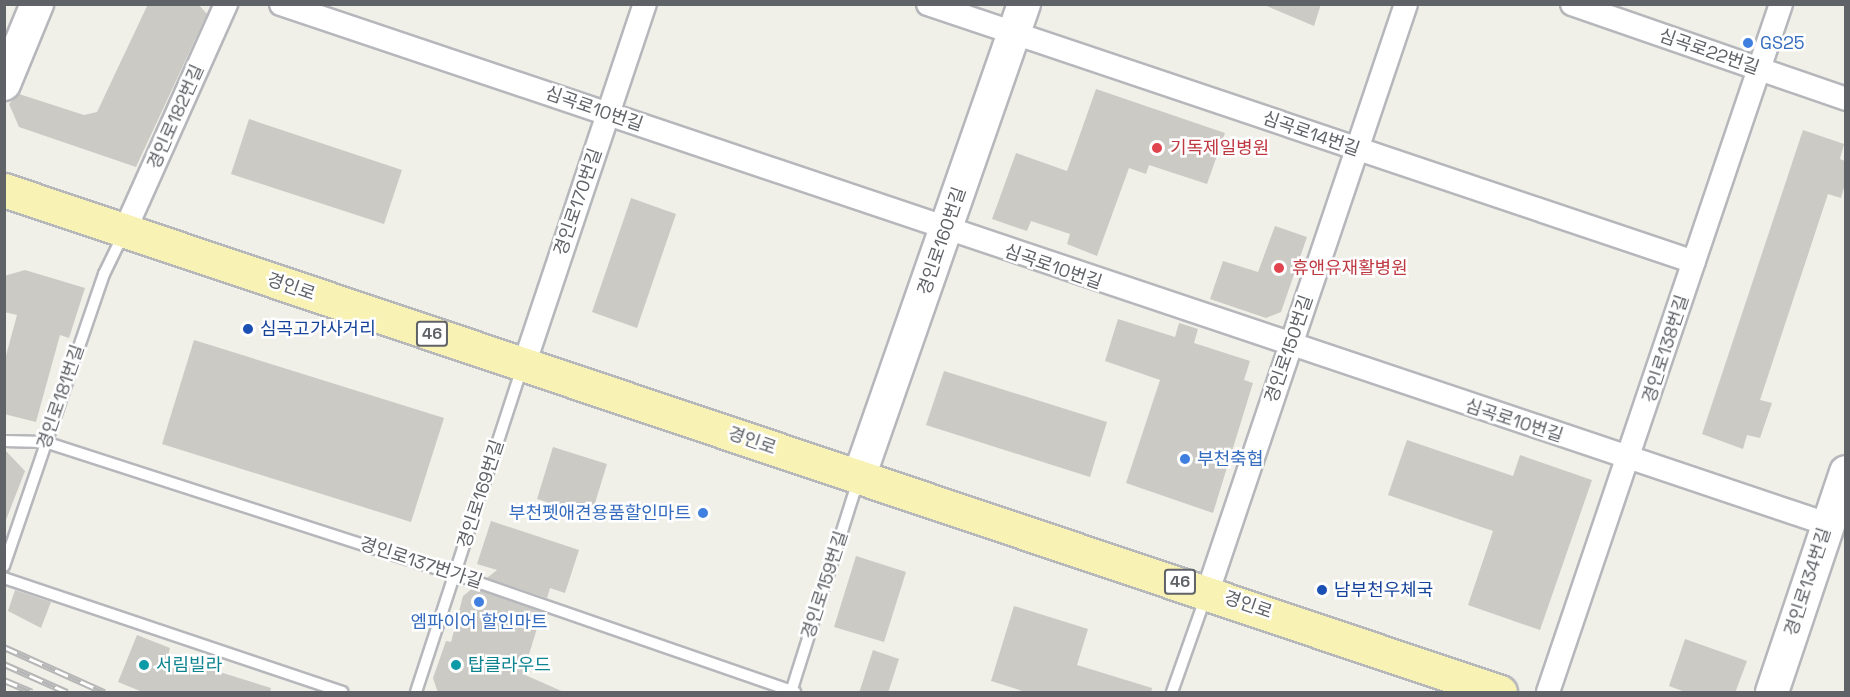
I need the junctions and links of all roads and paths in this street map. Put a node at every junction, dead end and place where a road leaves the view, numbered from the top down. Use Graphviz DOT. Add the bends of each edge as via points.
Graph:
graph roads {
  1 [pos="37,4"];
  2 [pos="226,4"];
  3 [pos="281,4"];
  4 [pos="645,4"];
  5 [pos="928,4"];
  6 [pos="1406,4"];
  7 [pos="1781,4"];
  8 [pos="1585,6"];
  9 [pos="1019,19"];
  10 [pos="1759,69"];
  11 [pos="4,84"];
  12 [pos="1845,99"];
  13 [pos="608,114"];
  14 [pos="1357,149"];
  15 [pos="4,190"];
  16 [pos="125,231"];
  17 [pos="945,231"];
  18 [pos="1695,262"];
  19 [pos="1290,347"];
  20 [pos="524,364"];
  21 [pos="4,441"];
  22 [pos="45,442"];
  23 [pos="1629,460"];
  24 [pos="1845,472"];
  25 [pos="859,477"];
  26 [pos="1827,524"];
  27 [pos="4,566"];
  28 [pos="454,574"];
  29 [pos="4,578"];
  30 [pos="1208,591"];
  31 [pos="418,692"];
  32 [pos="792,692"];
  33 [pos="342,693"];
  34 [pos="1172,693"];
  35 [pos="1500,693"];
  36 [pos="1548,693"];
  37 [pos="1772,693"];
  1 -- 11 [label="street"];
  2 -- 16 [label="street, 경인로182번길"];
  3 -- 13 [label="street, 심곡로10번길"];
  4 -- 13 [label="street, 경인로170번길"];
  5 -- 9 [label="street, 심곡로14번길"];
  6 -- 14 [label="street, 경인로150번길"];
  7 -- 10 [label="street, 경인로138번길"];
  8 -- 10 [label="street, 심곡로22번길"];
  9 -- 14 [label="street, 심곡로14번길"];
  9 -- 17 [label="street, 경인로160번길"];
  10 -- 12 [label="street, 심곡로22번길"];
  10 -- 18 [label="street, 경인로138번길"];
  13 -- 17 [label="street, 심곡로10번길"];
  13 -- 20 [label="street, 경인로170번길"];
  14 -- 18 [label="street, 심곡로14번길"];
  14 -- 19 [label="street, 경인로150번길"];
  15 -- 16 [label="main road, 경인로 / 46"];
  16 -- 20 [label="main road, 경인로 / 46"];
  16 -- 22 [label="lane, 경인로181번길" via="104,274"];
  17 -- 19 [label="street, 심곡로10번길"];
  17 -- 25 [label="street, 경인로160번길"];
  18 -- 23 [label="street, 경인로138번길"];
  19 -- 23 [label="street, 심곡로10번길"];
  19 -- 30 [label="street, 경인로150번길"];
  20 -- 25 [label="main road, 경인로 / 46"];
  20 -- 28 [label="lane, 경인로169번길"];
  21 -- 22 [label="lane, 경인로137번가길"];
  22 -- 27 [label="lane, 경인로181번길"];
  22 -- 28 [label="lane, 경인로137번가길"];
  23 -- 26 [label="street, 심곡로10번길"];
  23 -- 36 [label="street, 경인로138번길"];
  24 -- 26 [label="street, 경인로134번길"];
  25 -- 30 [label="main road, 경인로 / 46"];
  25 -- 32 [label="lane, 경인로159번길"];
  26 -- 37 [label="street, 경인로134번길"];
  28 -- 31 [label="lane, 경인로169번길"];
  28 -- 32 [label="lane, 경인로137번가길"];
  29 -- 33 [label="lane"];
  30 -- 34 [label="lane"];
  30 -- 35 [label="main road, 경인로 / 46"];
}
